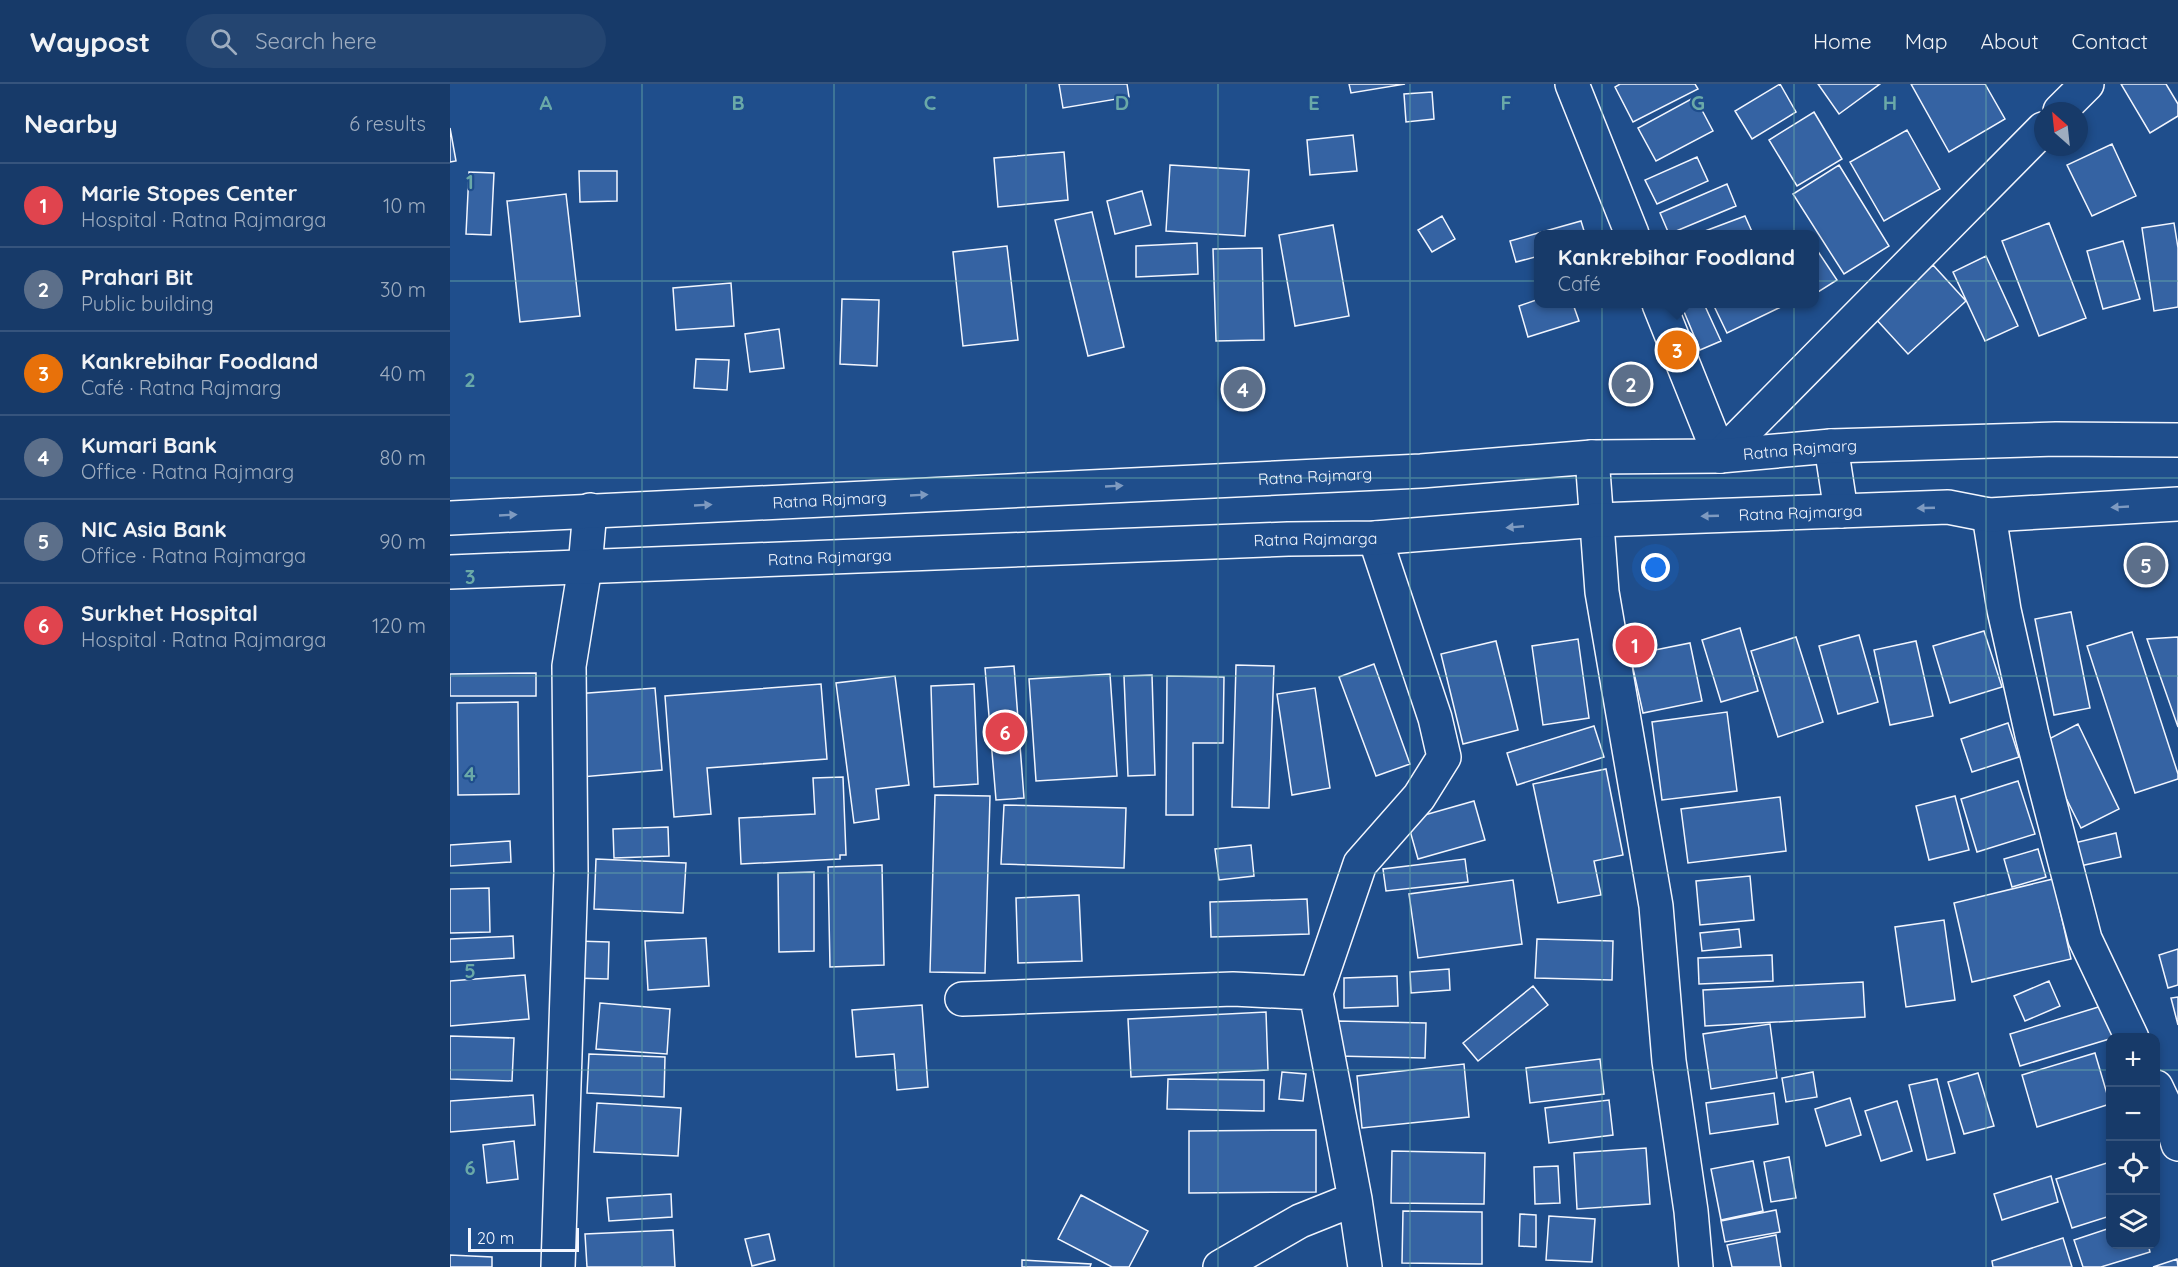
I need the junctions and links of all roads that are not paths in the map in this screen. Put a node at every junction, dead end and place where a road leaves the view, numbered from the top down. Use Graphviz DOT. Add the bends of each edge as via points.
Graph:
graph roads {
  1 [pos="1572,84"];
  2 [pos="2087,84"];
  3 [pos="2069,102"];
  4 [pos="2034,138"];
  5 [pos="1630,230"];
  6 [pos="1661,308"];
  7 [pos="2178,440"];
  8 [pos="1831,446"];
  9 [pos="1720,456"];
  10 [pos="1592,457"];
  11 [pos="2178,504"];
  12 [pos="590,510"];
  13 [pos="1841,511"];
  14 [pos="1989,514"];
  15 [pos="450,518"];
  16 [pos="1598,520"];
  17 [pos="1375,538"];
  18 [pos="585,567"];
  19 [pos="450,572"];
  20 [pos="1316,993"];
  21 [pos="962,999"];
  22 [pos="2130,1033"];
  23 [pos="1355,1199"];
  24 [pos="558,1267"];
  25 [pos="1220,1267"];
  26 [pos="1365,1267"];
  27 [pos="1696,1267"];
  1 -- 5 [label="main road"];
  2 -- 3 [label="main road"];
  4 -- 9 [label="main road"];
  6 -- 9 [label="main road"];
  7 -- 8 [label="main road, Ratna Rajmarg" via="2056,439"];
  8 -- 9 [label="main road, Ratna Rajmarg"];
  8 -- 13 [label="main road"];
  9 -- 10 [label="main road, Ratna Rajmarg"];
  12 -- 10 [label="main road, Ratna Rajmarg, one-way" via="1421,471"];
  10 -- 16 [label="main road"];
  11 -- 14 [label="main road, Ratna Rajmarga, one-way"];
  15 -- 12 [label="main road, Ratna Rajmarg, one-way"];
  12 -- 18 [label="main road"];
  14 -- 13 [label="main road, Ratna Rajmarga, one-way" via="1948,507"];
  13 -- 16 [label="main road, Ratna Rajmarga, one-way"];
  14 -- 22 [label="main road" via="2004,610 2029,723 2085,939"];
  16 -- 17 [label="main road, Ratna Rajmarga, one-way"];
  16 -- 27 [label="main road" via="1602,592 1656,906 1670,1061"];
  17 -- 18 [label="main road, Ratna Rajmarga"];
  17 -- 20 [label="main road" via="1435,718 1444,757 1419,797 1360,864"];
  18 -- 19 [label="main road, Ratna Rajmarga"];
  18 -- 24 [label="main road" via="568,666 571,872"];
  20 -- 21 [label="main road" via="1233,989"];
  20 -- 23 [label="main road"];
  23 -- 25 [label="main road" via="1300,1221"];
  23 -- 26 [label="main road"];
}
